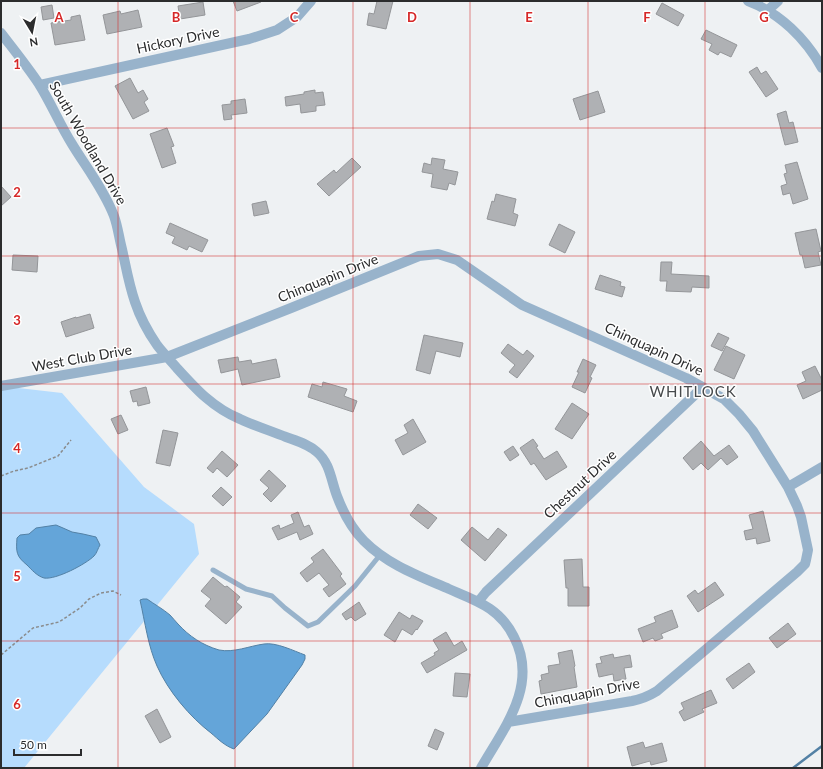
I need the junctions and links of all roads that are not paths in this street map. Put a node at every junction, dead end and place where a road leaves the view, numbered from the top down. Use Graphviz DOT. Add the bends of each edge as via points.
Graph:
graph roads {
  1 [pos="312,1"];
  2 [pos="748,1"];
  3 [pos="778,1"];
  4 [pos="768,10"];
  5 [pos="1,33"];
  6 [pos="822,68"];
  7 [pos="40,85"];
  8 [pos="167,357"];
  9 [pos="1,386"];
  10 [pos="703,387"];
  11 [pos="822,467"];
  12 [pos="788,487"];
  13 [pos="380,555"];
  14 [pos="213,570"];
  15 [pos="478,602"];
  16 [pos="508,722"];
  17 [pos="482,768"];
  1 -- 7 [label="street, Hickory Drive" via="297,17 277,30 249,39"];
  2 -- 4 [label="street"];
  3 -- 4 [label="street"];
  4 -- 6 [label="street" via="785,22 805,42"];
  5 -- 7 [label="street, South Woodland Drive"];
  7 -- 8 [label="street, South Woodland Drive" via="70,141 109,204 115,218 134,301 148,330"];
  8 -- 9 [label="street, West Club Drive"];
  8 -- 10 [label="street, Chinquapin Drive" via="419,256 438,254 457,260 522,305"];
  8 -- 13 [label="street, South Woodland Drive" via="220,409 307,445 319,453 326,463 340,504 352,526"];
  10 -- 12 [label="street, Chinquapin Drive" via="724,399 739,414 759,440"];
  10 -- 15 [label="street, Chestnut Drive"];
  11 -- 12 [label="street"];
  12 -- 16 [label="street, Chinquapin Drive" via="805,533 808,550 805,564 657,691 641,699"];
  13 -- 14 [label="lane" via="355,586 318,622 308,626 272,596 246,589"];
  13 -- 15 [label="street, South Woodland Drive" via="401,568"];
  15 -- 16 [label="street, South Woodland Drive" via="503,620 520,654 523,671 521,690"];
  16 -- 17 [label="street, South Woodland Drive"];
}
